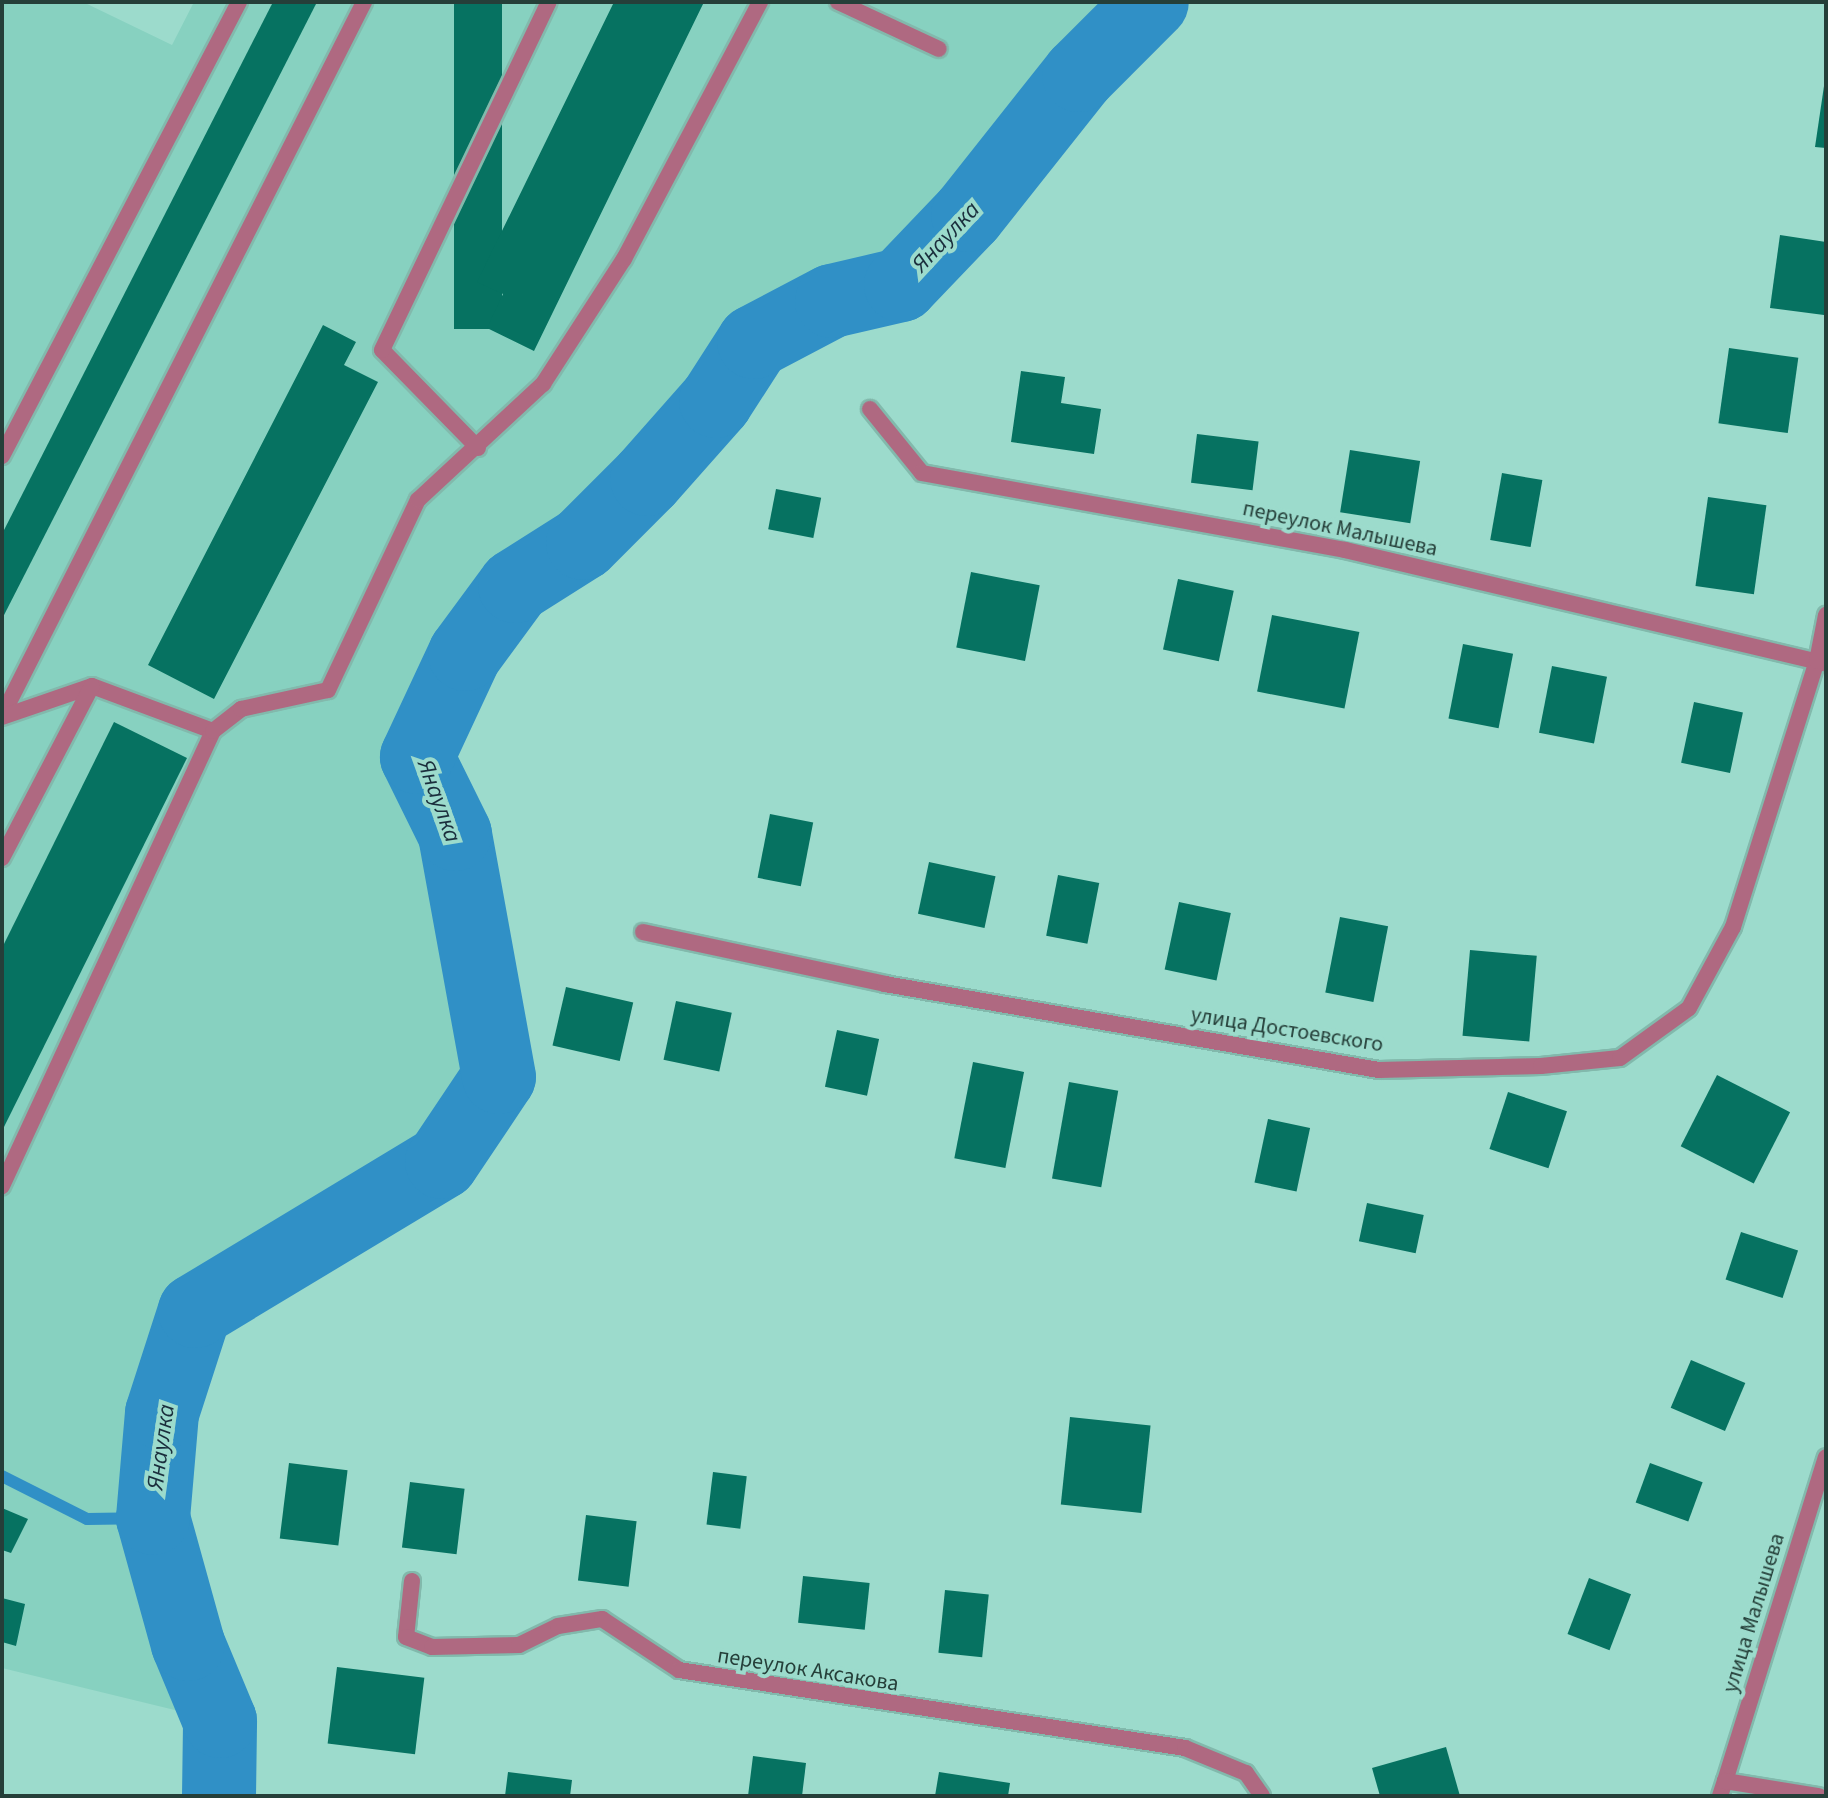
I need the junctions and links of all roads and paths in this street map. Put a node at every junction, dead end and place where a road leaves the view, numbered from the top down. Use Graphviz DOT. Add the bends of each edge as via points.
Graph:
graph roads {
  1 [pos="239,2"];
  2 [pos="364,2"];
  3 [pos="549,2"];
  4 [pos="760,2"];
  5 [pos="838,2"];
  6 [pos="939,49"];
  7 [pos="870,409"];
  8 [pos="478,448"];
  9 [pos="2,456"];
  10 [pos="1826,615"];
  11 [pos="1822,662"];
  12 [pos="92,686"];
  13 [pos="2,716"];
  14 [pos="213,731"];
  15 [pos="2,858"];
  16 [pos="643,932"];
  17 [pos="2,1186"];
  18 [pos="1826,1457"];
  19 [pos="412,1581"];
  20 [pos="1722,1789"];
  21 [pos="1262,1796"];
  22 [pos="1819,1796"];
  1 -- 9 [label="street"];
  2 -- 13 [label="street"];
  3 -- 8 [label="street" via="382,350"];
  4 -- 8 [label="street" via="624,259 543,384"];
  5 -- 6 [label="street"];
  7 -- 11 [label="street, переулок Малышева" via="922,473 1345,550"];
  8 -- 14 [label="street" via="418,500 328,690 241,709"];
  10 -- 11 [label="street"];
  11 -- 16 [label="street, улица Достоевского" via="1733,927 1689,1008 1620,1058 1541,1066 1379,1070 885,984"];
  12 -- 13 [label="street"];
  12 -- 14 [label="street"];
  12 -- 15 [label="street"];
  14 -- 17 [label="street"];
  18 -- 20 [label="street, улица Малышева"];
  19 -- 21 [label="street, переулок Аксакова" via="406,1637 432,1647 519,1645 558,1626 602,1619 679,1670 1185,1748 1246,1773"];
  20 -- 22 [label="street"];
}
